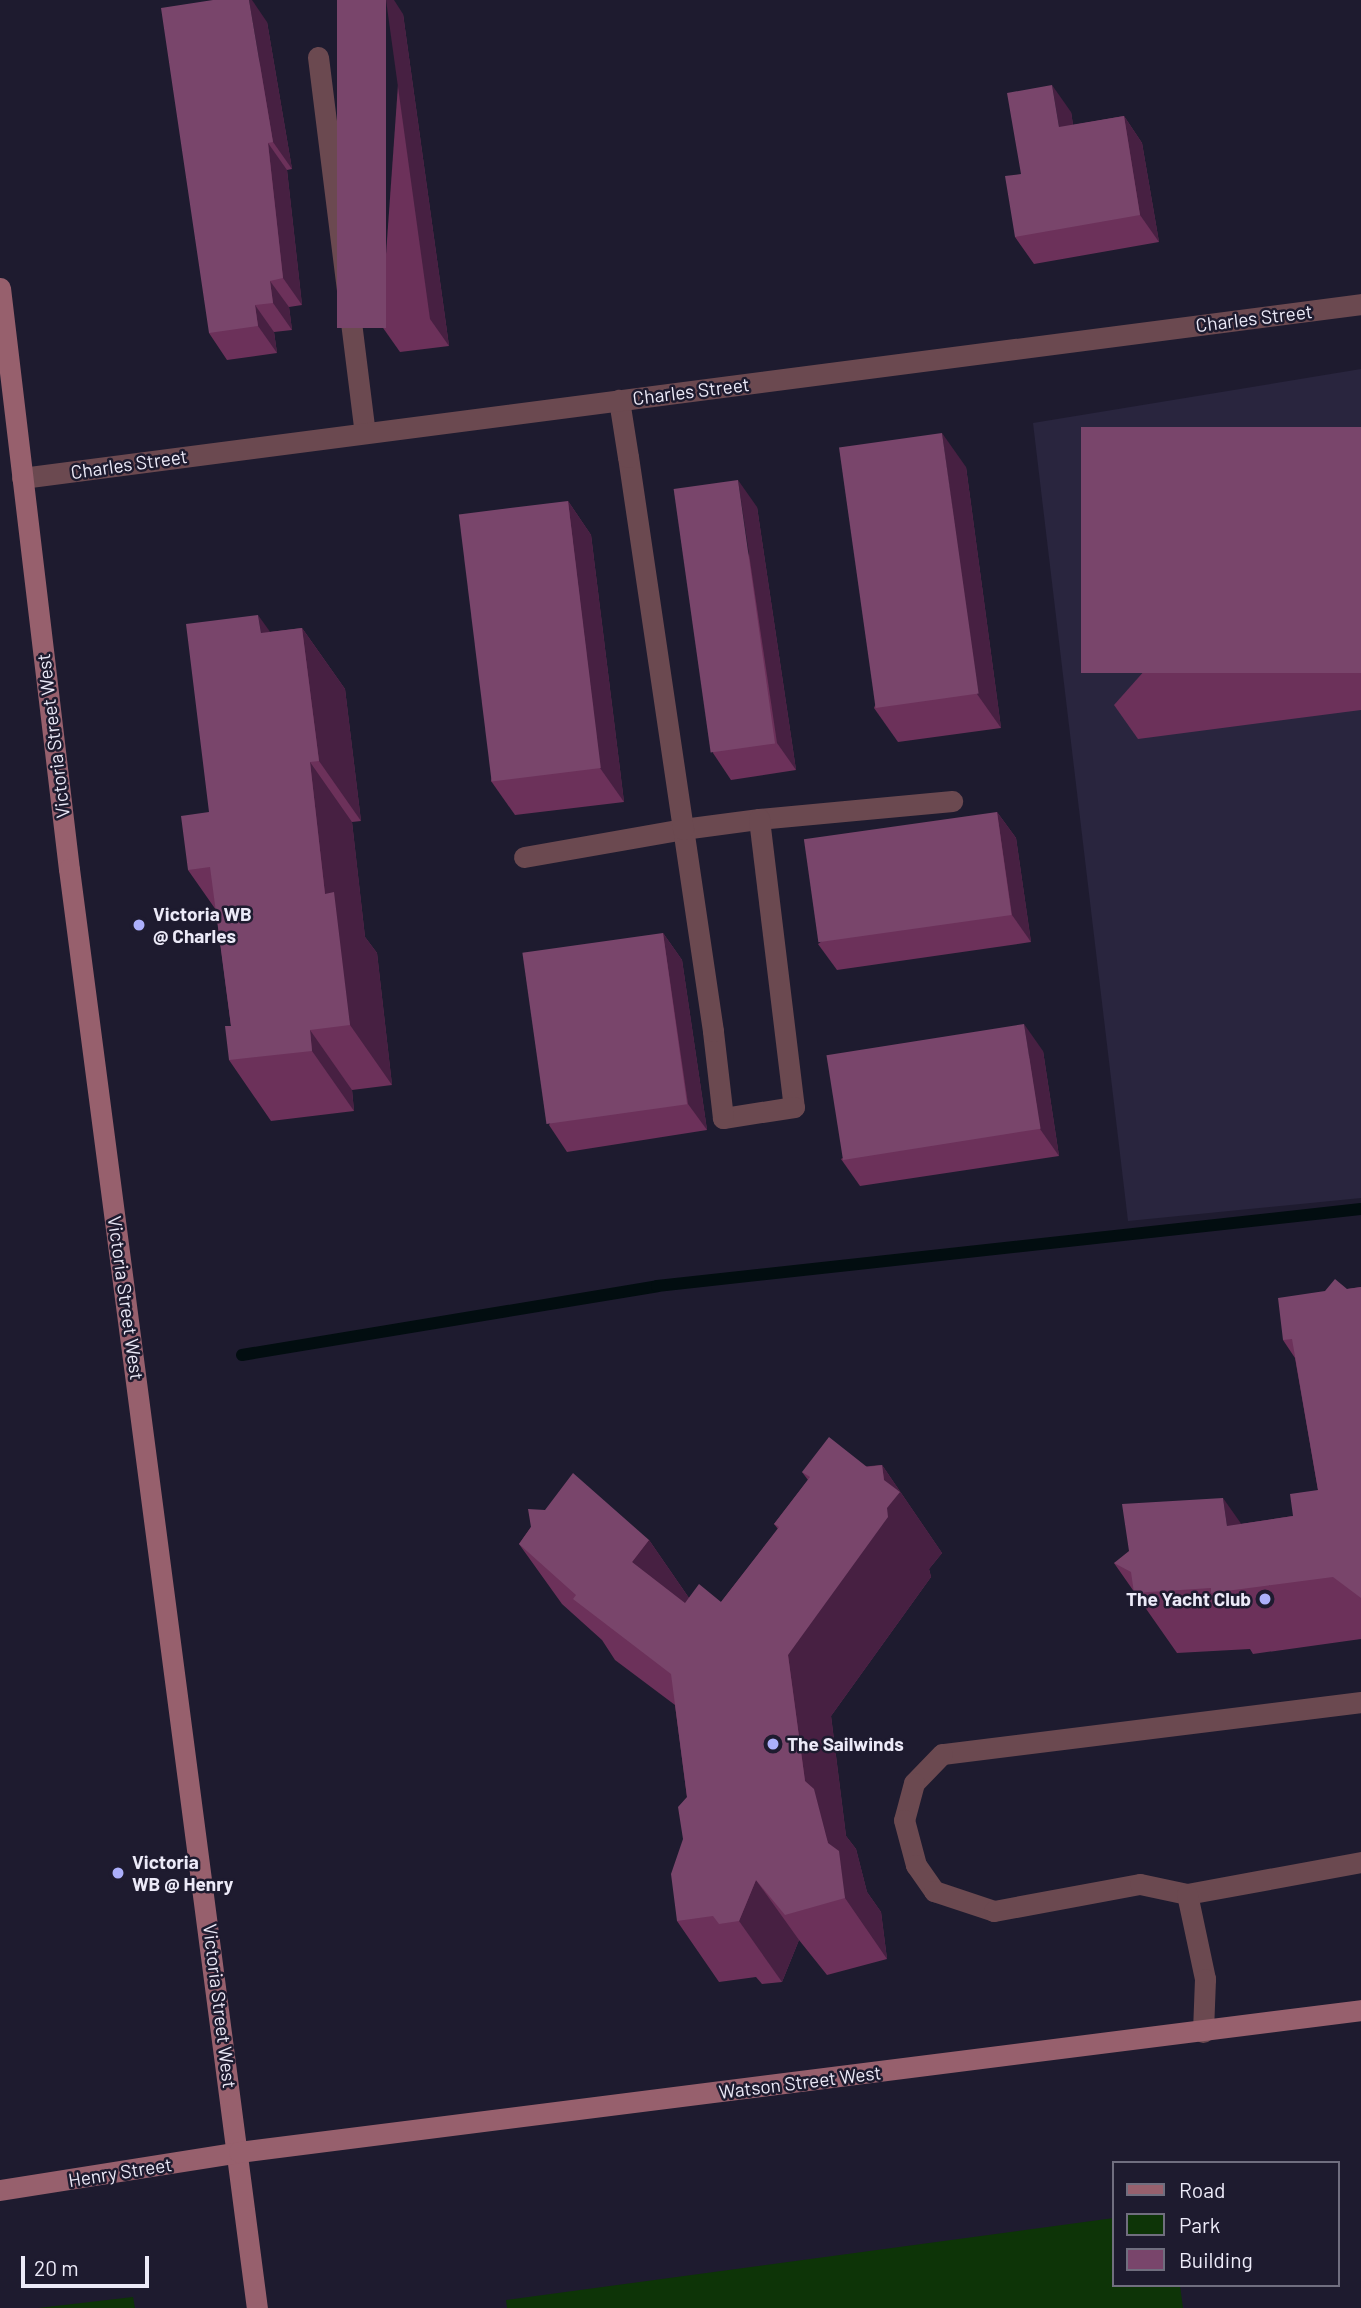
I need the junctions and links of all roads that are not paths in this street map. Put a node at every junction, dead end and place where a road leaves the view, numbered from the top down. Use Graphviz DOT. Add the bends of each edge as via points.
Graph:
graph roads {
  1 [pos="318,57"];
  2 [pos="0,288"];
  3 [pos="1361,304"];
  4 [pos="620,400"];
  5 [pos="365,433"];
  6 [pos="22,478"];
  7 [pos="952,801"];
  8 [pos="759,819"];
  9 [pos="683,829"];
  10 [pos="524,856"];
  11 [pos="1361,1702"];
  12 [pos="1361,1862"];
  13 [pos="1187,1894"];
  14 [pos="1361,2010"];
  15 [pos="1203,2032"];
  16 [pos="239,2152"];
  17 [pos="0,2190"];
  18 [pos="257,2308"];
  1 -- 5 [label="street"];
  2 -- 6 [label="main road, Victoria Street West"];
  3 -- 4 [label="street, Charles Street"];
  4 -- 5 [label="street, Charles Street"];
  4 -- 9 [label="street"];
  5 -- 6 [label="street, Charles Street"];
  6 -- 16 [label="main road, Victoria Street West"];
  7 -- 8 [label="street"];
  8 -- 9 [label="street"];
  8 -- 9 [label="street" via="794,1107 723,1118"];
  9 -- 10 [label="street"];
  11 -- 13 [label="street" via="984,1744 942,1754 914,1783 904,1821 916,1865 934,1891 963,1905 994,1911 1140,1884"];
  12 -- 13 [label="street"];
  13 -- 15 [label="street" via="1205,1979"];
  14 -- 15 [label="main road, Watson Street West"];
  15 -- 16 [label="main road, Watson Street West"];
  16 -- 17 [label="main road, Henry Street"];
  16 -- 18 [label="main road, Victoria Street West"];
}
